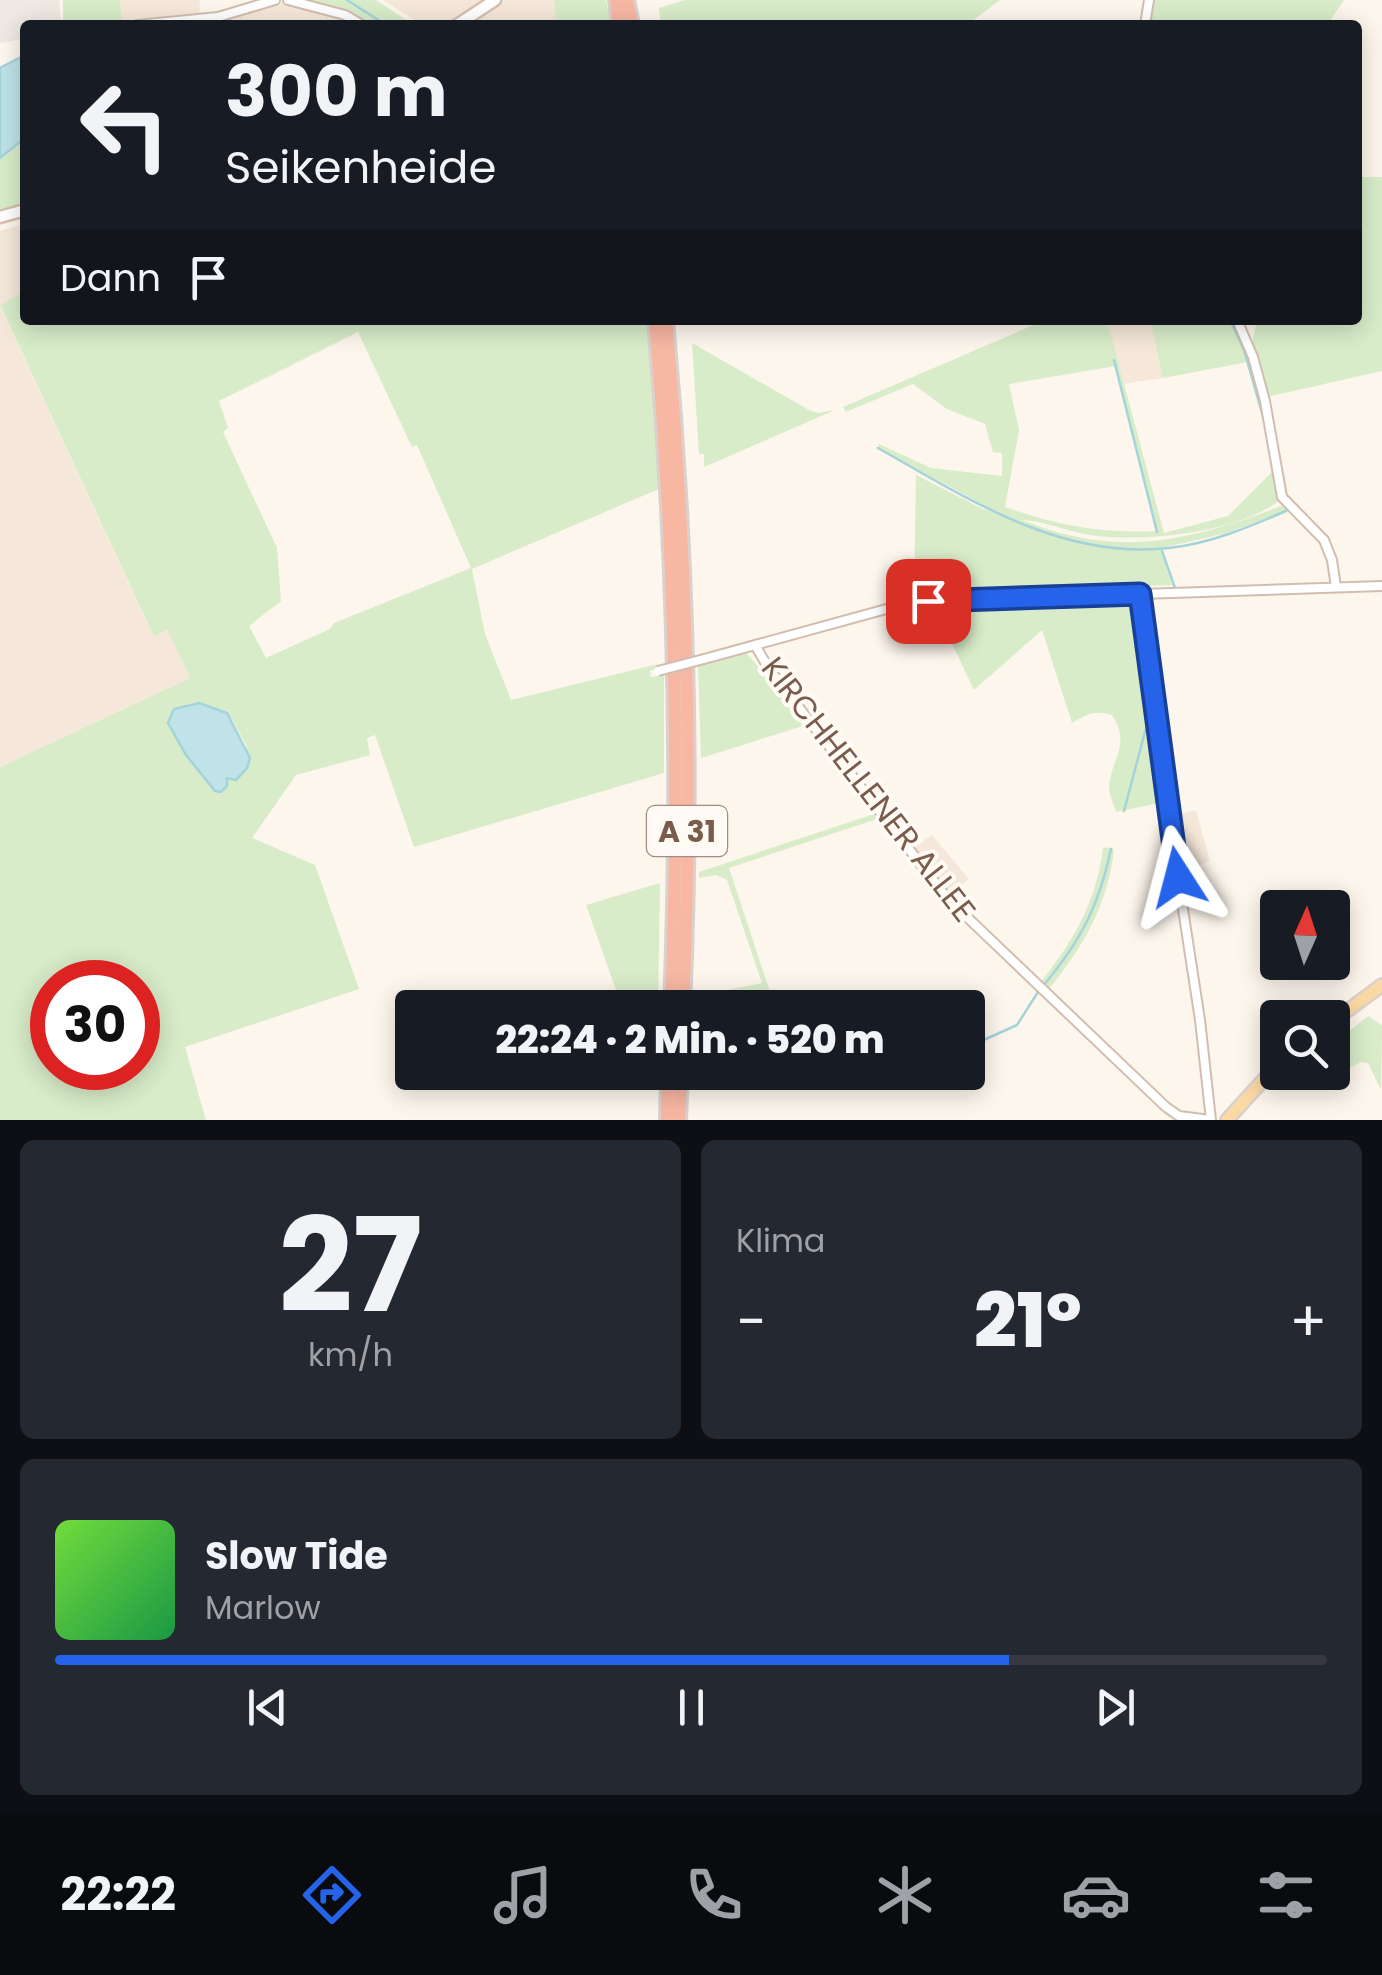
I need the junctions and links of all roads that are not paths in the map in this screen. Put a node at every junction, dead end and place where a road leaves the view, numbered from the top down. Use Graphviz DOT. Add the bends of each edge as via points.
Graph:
graph roads {
  1 [pos="275,0"];
  2 [pos="288,0"];
  3 [pos="495,0"];
  4 [pos="477,5"];
  5 [pos="212,20"];
  6 [pos="354,20"];
  7 [pos="655,325"];
  8 [pos="666,325"];
  9 [pos="1239,325"];
  10 [pos="1382,586"];
  11 [pos="1336,587"];
  12 [pos="1140,594"];
  13 [pos="756,645"];
  14 [pos="658,672"];
  15 [pos="1382,985"];
  16 [pos="671,990"];
  17 [pos="684,990"];
  18 [pos="1350,1009"];
  19 [pos="1260,1084"];
  20 [pos="667,1090"];
  21 [pos="680,1090"];
  22 [pos="666,1120"];
  23 [pos="679,1120"];
  24 [pos="1210,1120"];
  25 [pos="1228,1120"];
  1 -- 5 [label="street"];
  2 -- 6 [label="street"];
  3 -- 4 [label="street"];
  7 -- 16 [label="highway, A 31" via="674,616"];
  8 -- 17 [label="highway, A 31" via="685,615"];
  9 -- 11 [label="street" via="1265,401 1282,497 1324,540"];
  10 -- 11 [label="street"];
  11 -- 12 [label="street"];
  12 -- 13 [label="street" via="912,602"];
  12 -- 24 [label="street, KIRCHHELLENER ALLEE"];
  13 -- 14 [label="street, bridge"];
  13 -- 24 [label="street, KIRCHHELLENER ALLEE" via="947,898 1166,1107"];
  15 -- 18 [label="main road"];
  19 -- 25 [label="main road"];
  20 -- 22 [label="highway"];
  21 -- 23 [label="highway"];
}
